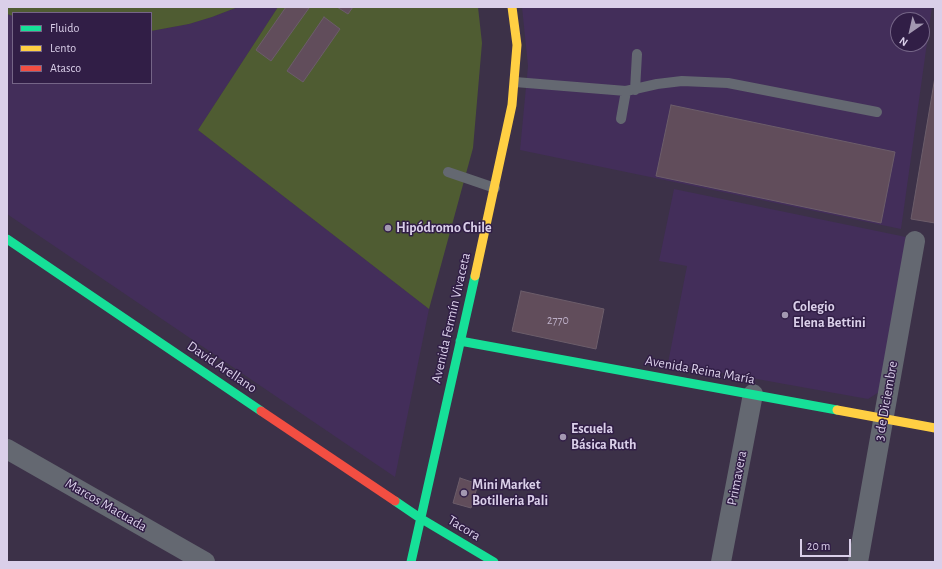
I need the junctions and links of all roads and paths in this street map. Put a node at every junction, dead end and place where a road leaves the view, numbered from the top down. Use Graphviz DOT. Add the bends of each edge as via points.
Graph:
graph roads {
  1 [pos="512,7"];
  2 [pos="637,54"];
  3 [pos="515,82"];
  4 [pos="631,91"];
  5 [pos="877,112"];
  6 [pos="621,119"];
  7 [pos="448,172"];
  8 [pos="495,188"];
  9 [pos="7,239"];
  10 [pos="915,241"];
  11 [pos="460,341"];
  12 [pos="753,394"];
  13 [pos="883,418"];
  14 [pos="935,428"];
  15 [pos="7,449"];
  16 [pos="420,518"];
  17 [pos="205,562"];
  18 [pos="411,562"];
  19 [pos="494,562"];
  20 [pos="722,562"];
  21 [pos="858,562"];
  1 -- 3 [label="street, Avenida Fermín Vivaceta" via="517,45"];
  2 -- 4 [label="lane"];
  3 -- 4 [label="lane"];
  3 -- 8 [label="street, Avenida Fermín Vivaceta"];
  4 -- 5 [label="lane" via="682,81 728,83"];
  4 -- 6 [label="lane"];
  7 -- 8 [label="lane"];
  8 -- 11 [label="street, Avenida Fermín Vivaceta"];
  9 -- 16 [label="street, David Arellano"];
  10 -- 13 [label="street, 3 de Diciembre"];
  11 -- 12 [label="street, Avenida Reina María"];
  11 -- 16 [label="street, Avenida Fermín Vivaceta"];
  12 -- 13 [label="street, Avenida Reina María"];
  12 -- 20 [label="street, Primavera"];
  13 -- 14 [label="street, Avenida Reina María"];
  13 -- 21 [label="street, 3 de Diciembre"];
  15 -- 17 [label="street, Marcos Macuada"];
  16 -- 18 [label="street, Avenida Fermín Vivaceta"];
  16 -- 19 [label="street, Tacora"];
}
